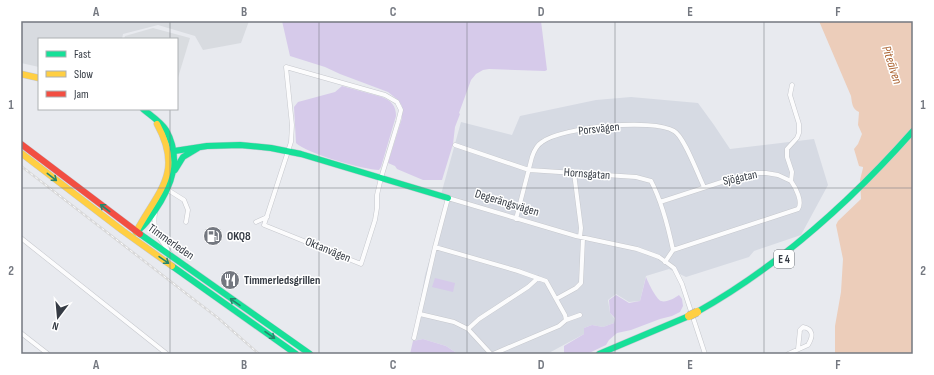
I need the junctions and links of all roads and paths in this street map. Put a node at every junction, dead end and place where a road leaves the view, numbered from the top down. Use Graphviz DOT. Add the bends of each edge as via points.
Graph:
graph roads {
  1 [pos="21,74"];
  2 [pos="38,78"];
  3 [pos="792,85"];
  4 [pos="143,110"];
  5 [pos="913,131"];
  6 [pos="913,136"];
  7 [pos="21,144"];
  8 [pos="455,145"];
  9 [pos="201,147"];
  10 [pos="288,151"];
  11 [pos="170,152"];
  12 [pos="21,153"];
  13 [pos="530,170"];
  14 [pos="574,173"];
  15 [pos="173,174"];
  16 [pos="381,178"];
  17 [pos="791,181"];
  18 [pos="704,188"];
  19 [pos="859,189"];
  20 [pos="168,190"];
  21 [pos="448,198"];
  22 [pos="660,202"];
  23 [pos="155,212"];
  24 [pos="267,217"];
  25 [pos="516,219"];
  26 [pos="142,220"];
  27 [pos="186,222"];
  28 [pos="256,222"];
  29 [pos="126,224"];
  30 [pos="134,235"];
  31 [pos="21,238"];
  32 [pos="582,238"];
  33 [pos="435,247"];
  34 [pos="673,250"];
  35 [pos="173,258"];
  36 [pos="665,262"];
  37 [pos="538,278"];
  38 [pos="556,300"];
  39 [pos="420,314"];
  40 [pos="580,315"];
  41 [pos="689,317"];
  42 [pos="566,320"];
  43 [pos="468,329"];
  44 [pos="21,333"];
  45 [pos="414,338"];
  46 [pos="798,349"];
  47 [pos="48,354"];
  48 [pos="167,354"];
  49 [pos="296,354"];
  50 [pos="310,354"];
  51 [pos="492,354"];
  52 [pos="600,354"];
  53 [pos="611,354"];
  54 [pos="705,354"];
  55 [pos="788,354"];
  1 -- 2 [label="main road"];
  3 -- 17 [label="street" via="790,95 799,124 799,133 787,149 792,172"];
  4 -- 11 [label="main road" via="154,119"];
  5 -- 19 [label="main road, E 4"];
  6 -- 19 [label="main road, E 4"];
  29 -- 7 [label="main road, Timmerleden, one-way"];
  8 -- 13 [label="street, Hornsgatan"];
  9 -- 10 [label="main road, Degerängsvägen" via="240,145"];
  9 -- 11 [label="main road, Degerängsvägen"];
  9 -- 15 [label="main road" via="183,157"];
  10 -- 16 [label="main road, Degerängsvägen"];
  10 -- 16 [label="street" via="292,125 286,66 385,95 397,102 401,110"];
  10 -- 24 [label="street"];
  11 -- 15 [label="main road" via="174,161"];
  11 -- 26 [label="main road" via="165,183"];
  12 -- 30 [label="main road, Timmerleden, one-way"];
  13 -- 14 [label="street, Hornsgatan"];
  13 -- 18 [label="street, Porsvägen" via="536,148 554,136 609,126 652,126 668,128 680,135"];
  13 -- 25 [label="street, Porsvägen"];
  14 -- 22 [label="street, Hornsgatan" via="644,178 651,181"];
  14 -- 32 [label="street"];
  15 -- 20 [label="main road"];
  16 -- 21 [label="main road, Degerängsvägen"];
  16 -- 24 [label="street, Oktanvägen" via="375,220 361,264 264,225"];
  17 -- 18 [label="street, Sjögatan" via="778,175 753,173"];
  17 -- 34 [label="street" via="795,186 800,208"];
  18 -- 22 [label="street, Sjögatan"];
  19 -- 41 [label="main road, E 4, bridge" via="772,264"];
  20 -- 23 [label="main road"];
  20 -- 27 [label="street" via="184,200 188,210"];
  21 -- 25 [label="street, Degerängsvägen"];
  21 -- 33 [label="street"];
  22 -- 34 [label="street, Hornsgatan"];
  23 -- 30 [label="main road"];
  23 -- 35 [label="street" via="156,233"];
  24 -- 28 [label="street"];
  25 -- 32 [label="street, Degerängsvägen"];
  26 -- 29 [label="main road" via="137,224"];
  26 -- 30 [label="main road"];
  29 -- 30 [label="main road, Timmerleden"];
  30 -- 35 [label="main road, Timmerleden"];
  30 -- 49 [label="main road, Timmerleden, one-way"];
  31 -- 48 [label="street"];
  32 -- 36 [label="street, Degerängsvägen" via="653,254"];
  32 -- 38 [label="street" via="581,283"];
  33 -- 37 [label="street"];
  33 -- 39 [label="street"];
  34 -- 36 [label="street"];
  50 -- 35 [label="main road, Timmerleden, one-way"];
  36 -- 54 [label="street, Degerängsvägen" via="674,268 682,284"];
  37 -- 38 [label="street" via="546,281"];
  37 -- 43 [label="street" via="479,318"];
  38 -- 42 [label="street"];
  39 -- 43 [label="street" via="454,322"];
  39 -- 45 [label="street"];
  40 -- 42 [label="street"];
  41 -- 52 [label="main road, E 4"];
  41 -- 53 [label="main road, E 4"];
  42 -- 51 [label="street" via="559,326"];
  43 -- 51 [label="street"];
  44 -- 47 [label="street"];
  46 -- 46 [label="street" via="810,343 811,331 803,327 800,330"];
  46 -- 55 [label="street"];
}
